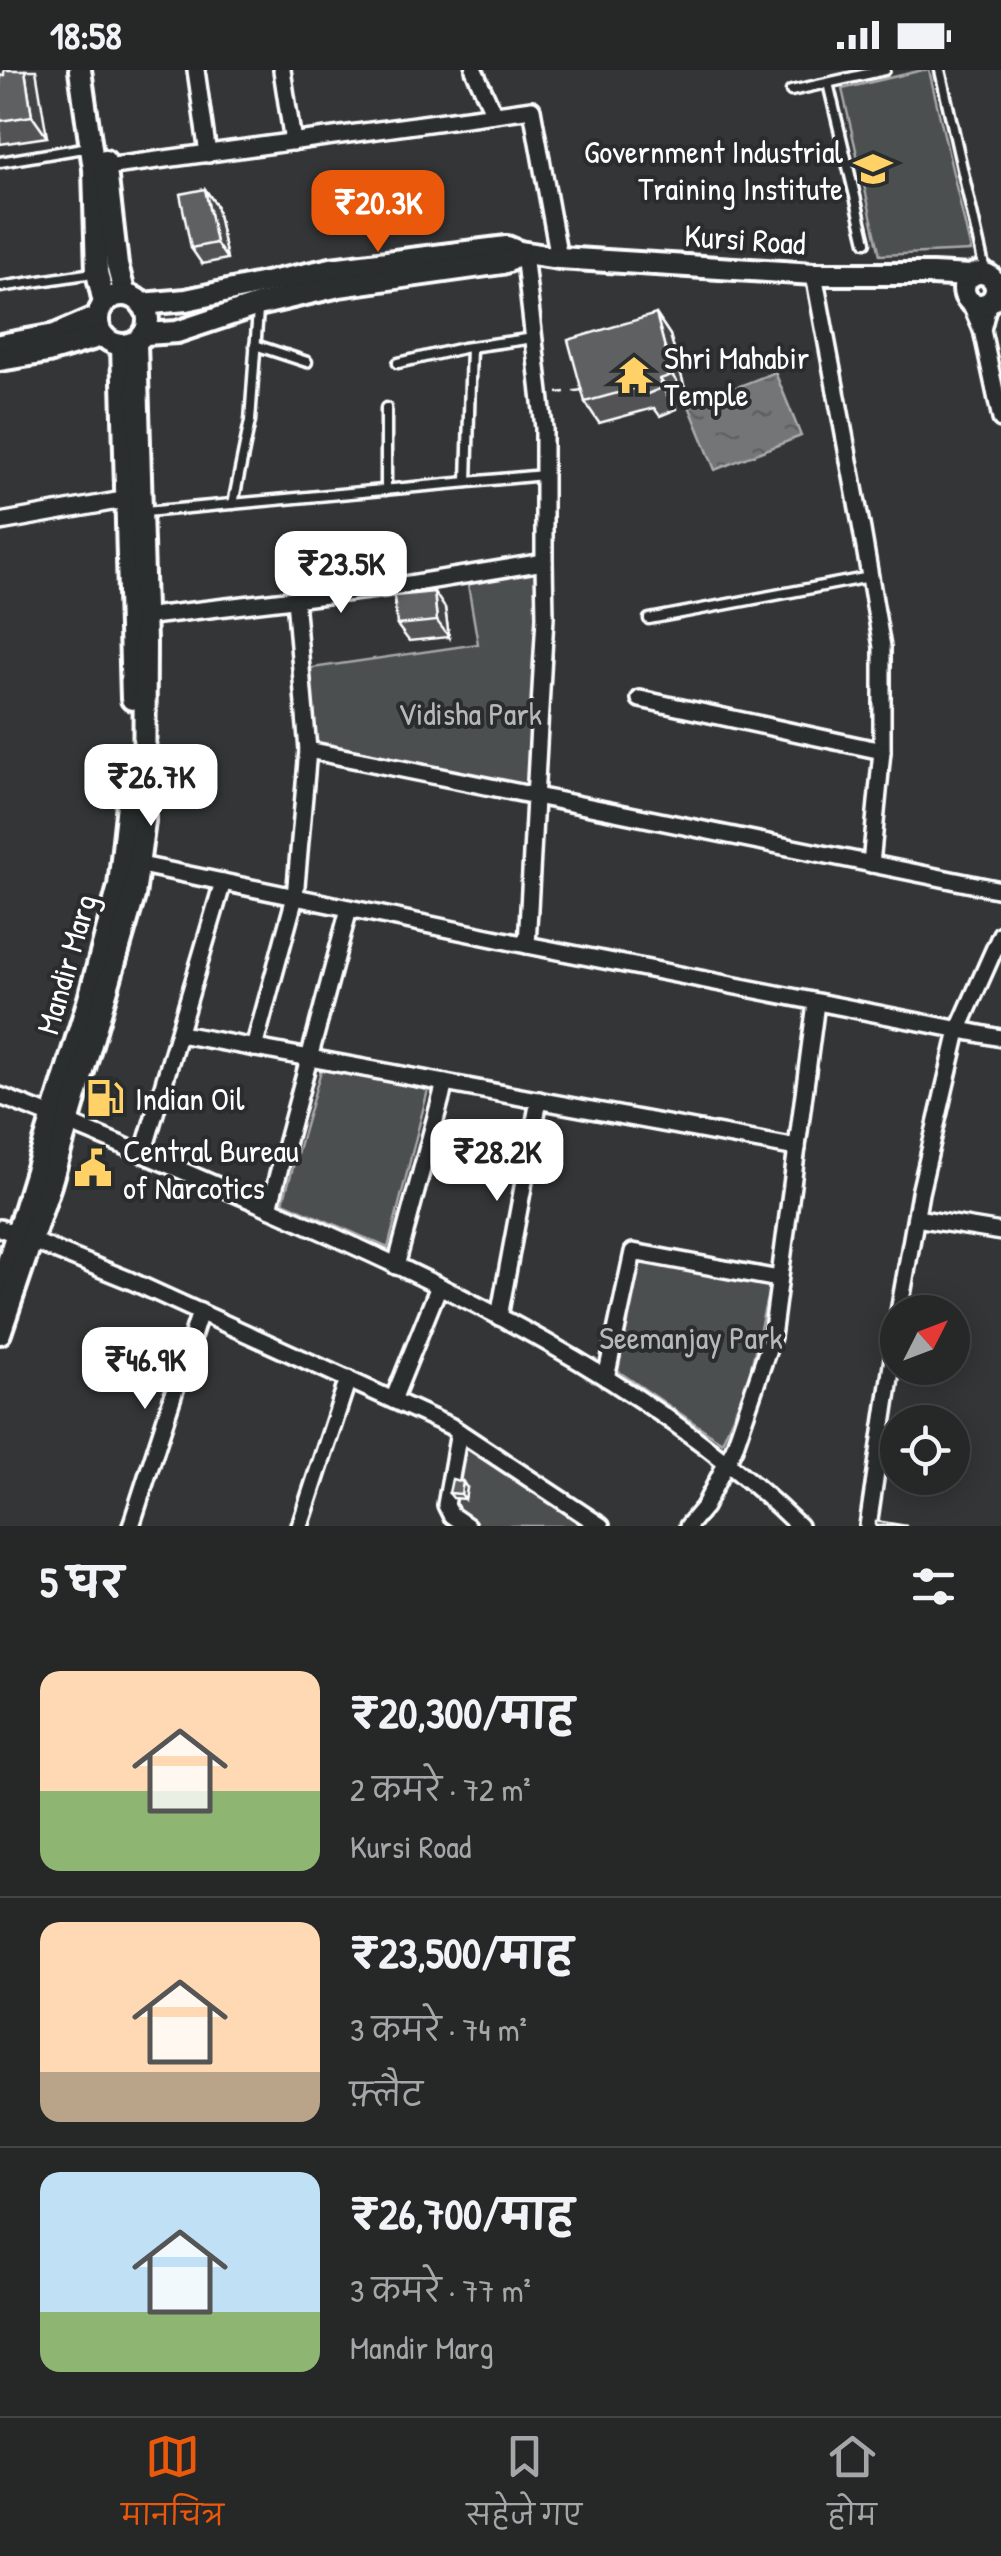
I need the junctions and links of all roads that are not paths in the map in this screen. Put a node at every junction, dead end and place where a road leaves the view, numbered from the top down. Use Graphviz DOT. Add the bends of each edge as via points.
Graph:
graph roads {
  1 [pos="80,70"];
  2 [pos="89,70"];
  3 [pos="196,70"];
  4 [pos="282,70"];
  5 [pos="474,70"];
  6 [pos="885,70"];
  7 [pos="940,70"];
  8 [pos="828,82"];
  9 [pos="791,91"];
  10 [pos="494,114"];
  11 [pos="294,142"];
  12 [pos="90,146"];
  13 [pos="208,154"];
  14 [pos="0,162"];
  15 [pos="106,167"];
  16 [pos="866,242"];
  17 [pos="521,253"];
  18 [pos="560,258"];
  19 [pos="97,272"];
  20 [pos="814,274"];
  21 [pos="0,286"];
  22 [pos="985,288"];
  23 [pos="134,299"];
  24 [pos="258,306"];
  25 [pos="101,319"];
  26 [pos="534,338"];
  27 [pos="134,341"];
  28 [pos="0,345"];
  29 [pos="255,345"];
  30 [pos="470,347"];
  31 [pos="0,360"];
  32 [pos="307,362"];
  33 [pos="398,363"];
  34 [pos="386,408"];
  35 [pos="1001,419"];
  36 [pos="544,475"];
  37 [pos="466,482"];
  38 [pos="386,490"];
  39 [pos="232,504"];
  40 [pos="135,505"];
  41 [pos="0,522"];
  42 [pos="544,562"];
  43 [pos="870,576"];
  44 [pos="295,599"];
  45 [pos="138,618"];
  46 [pos="649,619"];
  47 [pos="640,699"];
  48 [pos="308,750"];
  49 [pos="882,751"];
  50 [pos="536,796"];
  51 [pos="130,863"];
  52 [pos="871,864"];
  53 [pos="223,882"];
  54 [pos="1001,890"];
  55 [pos="295,897"];
  56 [pos="350,909"];
  57 [pos="1001,934"];
  58 [pos="527,945"];
  59 [pos="816,1003"];
  60 [pos="958,1030"];
  61 [pos="180,1034"];
  62 [pos="1001,1038"];
  63 [pos="254,1048"];
  64 [pos="310,1058"];
  65 [pos="445,1083"];
  66 [pos="0,1096"];
  67 [pos="538,1100"];
  68 [pos="61,1119"];
  69 [pos="796,1148"];
  70 [pos="143,1154"];
  71 [pos="269,1208"];
  72 [pos="916,1218"];
  73 [pos="1001,1232"];
  74 [pos="16,1235"];
  75 [pos="396,1266"];
  76 [pos="779,1279"];
  77 [pos="439,1286"];
  78 [pos="0,1288"];
  79 [pos="903,1295"];
  80 [pos="200,1312"];
  81 [pos="499,1316"];
  82 [pos="0,1334"];
  83 [pos="606,1378"];
  84 [pos="348,1379"];
  85 [pos="889,1385"];
  86 [pos="393,1400"];
  87 [pos="459,1432"];
  88 [pos="726,1463"];
  89 [pos="132,1526"];
  90 [pos="300,1526"];
  91 [pos="467,1526"];
  92 [pos="602,1526"];
  93 [pos="688,1526"];
  94 [pos="799,1526"];
  95 [pos="868,1526"];
  1 -- 12 [label="main road"];
  2 -- 15 [label="main road"];
  3 -- 13 [label="street"];
  4 -- 11 [label="street"];
  5 -- 10 [label="street"];
  6 -- 8 [label="lane"];
  7 -- 22 [label="lane"];
  8 -- 9 [label="lane"];
  8 -- 16 [label="lane"];
  10 -- 11 [label="street"];
  10 -- 18 [label="street" via="532,108"];
  11 -- 13 [label="street"];
  12 -- 14 [label="lane"];
  12 -- 19 [label="main road"];
  13 -- 15 [label="street"];
  15 -- 23 [label="main road" via="117,265"];
  17 -- 18 [label="main road, Kursi Road"];
  17 -- 23 [label="main road, Kursi Road" via="507,247 331,269 186,300"];
  17 -- 24 [label="main road, Kursi Road" via="502,262 339,286"];
  17 -- 26 [label="street"];
  18 -- 20 [label="main road, Kursi Road"];
  19 -- 21 [label="lane"];
  19 -- 25 [label="main road"];
  20 -- 22 [label="main road, Kursi Road" via="932,274"];
  20 -- 43 [label="street"];
  22 -- 35 [label="street" via="982,330"];
  23 -- 25 [label="main road" via="117,295"];
  23 -- 27 [label="main road" via="148,313"];
  24 -- 27 [label="main road, Kursi Road"];
  24 -- 29 [label="lane"];
  25 -- 27 [label="main road" via="111,343"];
  25 -- 28 [label="main road"];
  25 -- 31 [label="main road" via="48,352"];
  26 -- 30 [label="lane"];
  26 -- 36 [label="street"];
  27 -- 40 [label="main road"];
  29 -- 32 [label="lane"];
  29 -- 39 [label="lane" via="250,422"];
  30 -- 33 [label="lane"];
  30 -- 37 [label="lane"];
  34 -- 38 [label="lane"];
  36 -- 37 [label="lane"];
  36 -- 42 [label="street"];
  37 -- 38 [label="lane"];
  38 -- 39 [label="lane"];
  39 -- 40 [label="lane"];
  40 -- 41 [label="street"];
  40 -- 45 [label="main road"];
  42 -- 44 [label="street"];
  42 -- 50 [label="street"];
  43 -- 46 [label="lane"];
  43 -- 49 [label="street" via="882,647"];
  44 -- 45 [label="street"];
  44 -- 48 [label="street"];
  45 -- 51 [label="main road" via="144,820"];
  47 -- 49 [label="street"];
  48 -- 50 [label="street"];
  48 -- 55 [label="street"];
  49 -- 52 [label="street"];
  50 -- 52 [label="street"];
  50 -- 58 [label="street"];
  51 -- 53 [label="street"];
  51 -- 68 [label="main road" via="134,896"];
  52 -- 54 [label="street"];
  53 -- 55 [label="street"];
  53 -- 61 [label="street"];
  55 -- 56 [label="street"];
  55 -- 63 [label="street"];
  56 -- 58 [label="street"];
  56 -- 64 [label="street"];
  57 -- 60 [label="street"];
  58 -- 59 [label="street"];
  59 -- 60 [label="street"];
  59 -- 69 [label="street"];
  60 -- 62 [label="street"];
  60 -- 72 [label="street"];
  61 -- 63 [label="street"];
  61 -- 70 [label="street"];
  63 -- 64 [label="street"];
  64 -- 65 [label="street"];
  64 -- 71 [label="street"];
  65 -- 67 [label="street"];
  65 -- 75 [label="street"];
  66 -- 68 [label="street"];
  67 -- 69 [label="street"];
  67 -- 81 [label="street"];
  68 -- 70 [label="street"];
  68 -- 74 [label="main road"];
  69 -- 76 [label="street"];
  70 -- 71 [label="street"];
  71 -- 75 [label="street"];
  72 -- 73 [label="street"];
  72 -- 79 [label="street"];
  74 -- 78 [label="main road"];
  74 -- 80 [label="street"];
  74 -- 82 [label="main road"];
  75 -- 77 [label="street"];
  76 -- 83 [label="street" via="633,1252"];
  76 -- 88 [label="street" via="772,1336"];
  77 -- 81 [label="street"];
  77 -- 86 [label="street"];
  80 -- 84 [label="street"];
  80 -- 89 [label="street"];
  81 -- 83 [label="street"];
  83 -- 88 [label="street"];
  84 -- 86 [label="street"];
  84 -- 90 [label="street"];
  85 -- 95 [label="street"];
  86 -- 87 [label="street"];
  87 -- 91 [label="street" via="446,1505"];
  87 -- 92 [label="street"];
  88 -- 93 [label="street"];
  88 -- 94 [label="street"];
}
